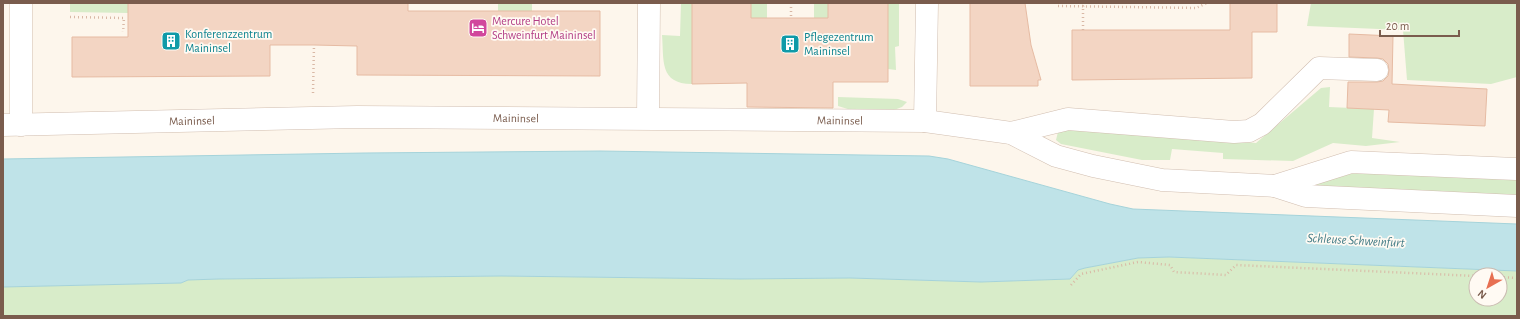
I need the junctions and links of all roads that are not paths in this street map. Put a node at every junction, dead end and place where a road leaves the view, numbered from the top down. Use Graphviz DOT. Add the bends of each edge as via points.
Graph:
graph roads {
  1 [pos="21,3"];
  2 [pos="649,3"];
  3 [pos="927,3"];
  4 [pos="1377,70"];
  5 [pos="648,118"];
  6 [pos="926,121"];
  7 [pos="12,125"];
  8 [pos="1011,133"];
  9 [pos="1516,169"];
  10 [pos="1275,186"];
  11 [pos="1517,206"];
  1 -- 7 [label="street, Maininsel"];
  2 -- 5 [label="street"];
  3 -- 6 [label="street"];
  4 -- 8 [label="street" via="1319,68 1262,124 1249,131 1068,119"];
  5 -- 6 [label="street, Maininsel"];
  5 -- 7 [label="street, Maininsel" via="313,118"];
  6 -- 8 [label="street, Maininsel"];
  8 -- 10 [label="street" via="1056,156 1162,180"];
  9 -- 10 [label="street" via="1351,162"];
  10 -- 11 [label="street" via="1306,196"];
}
